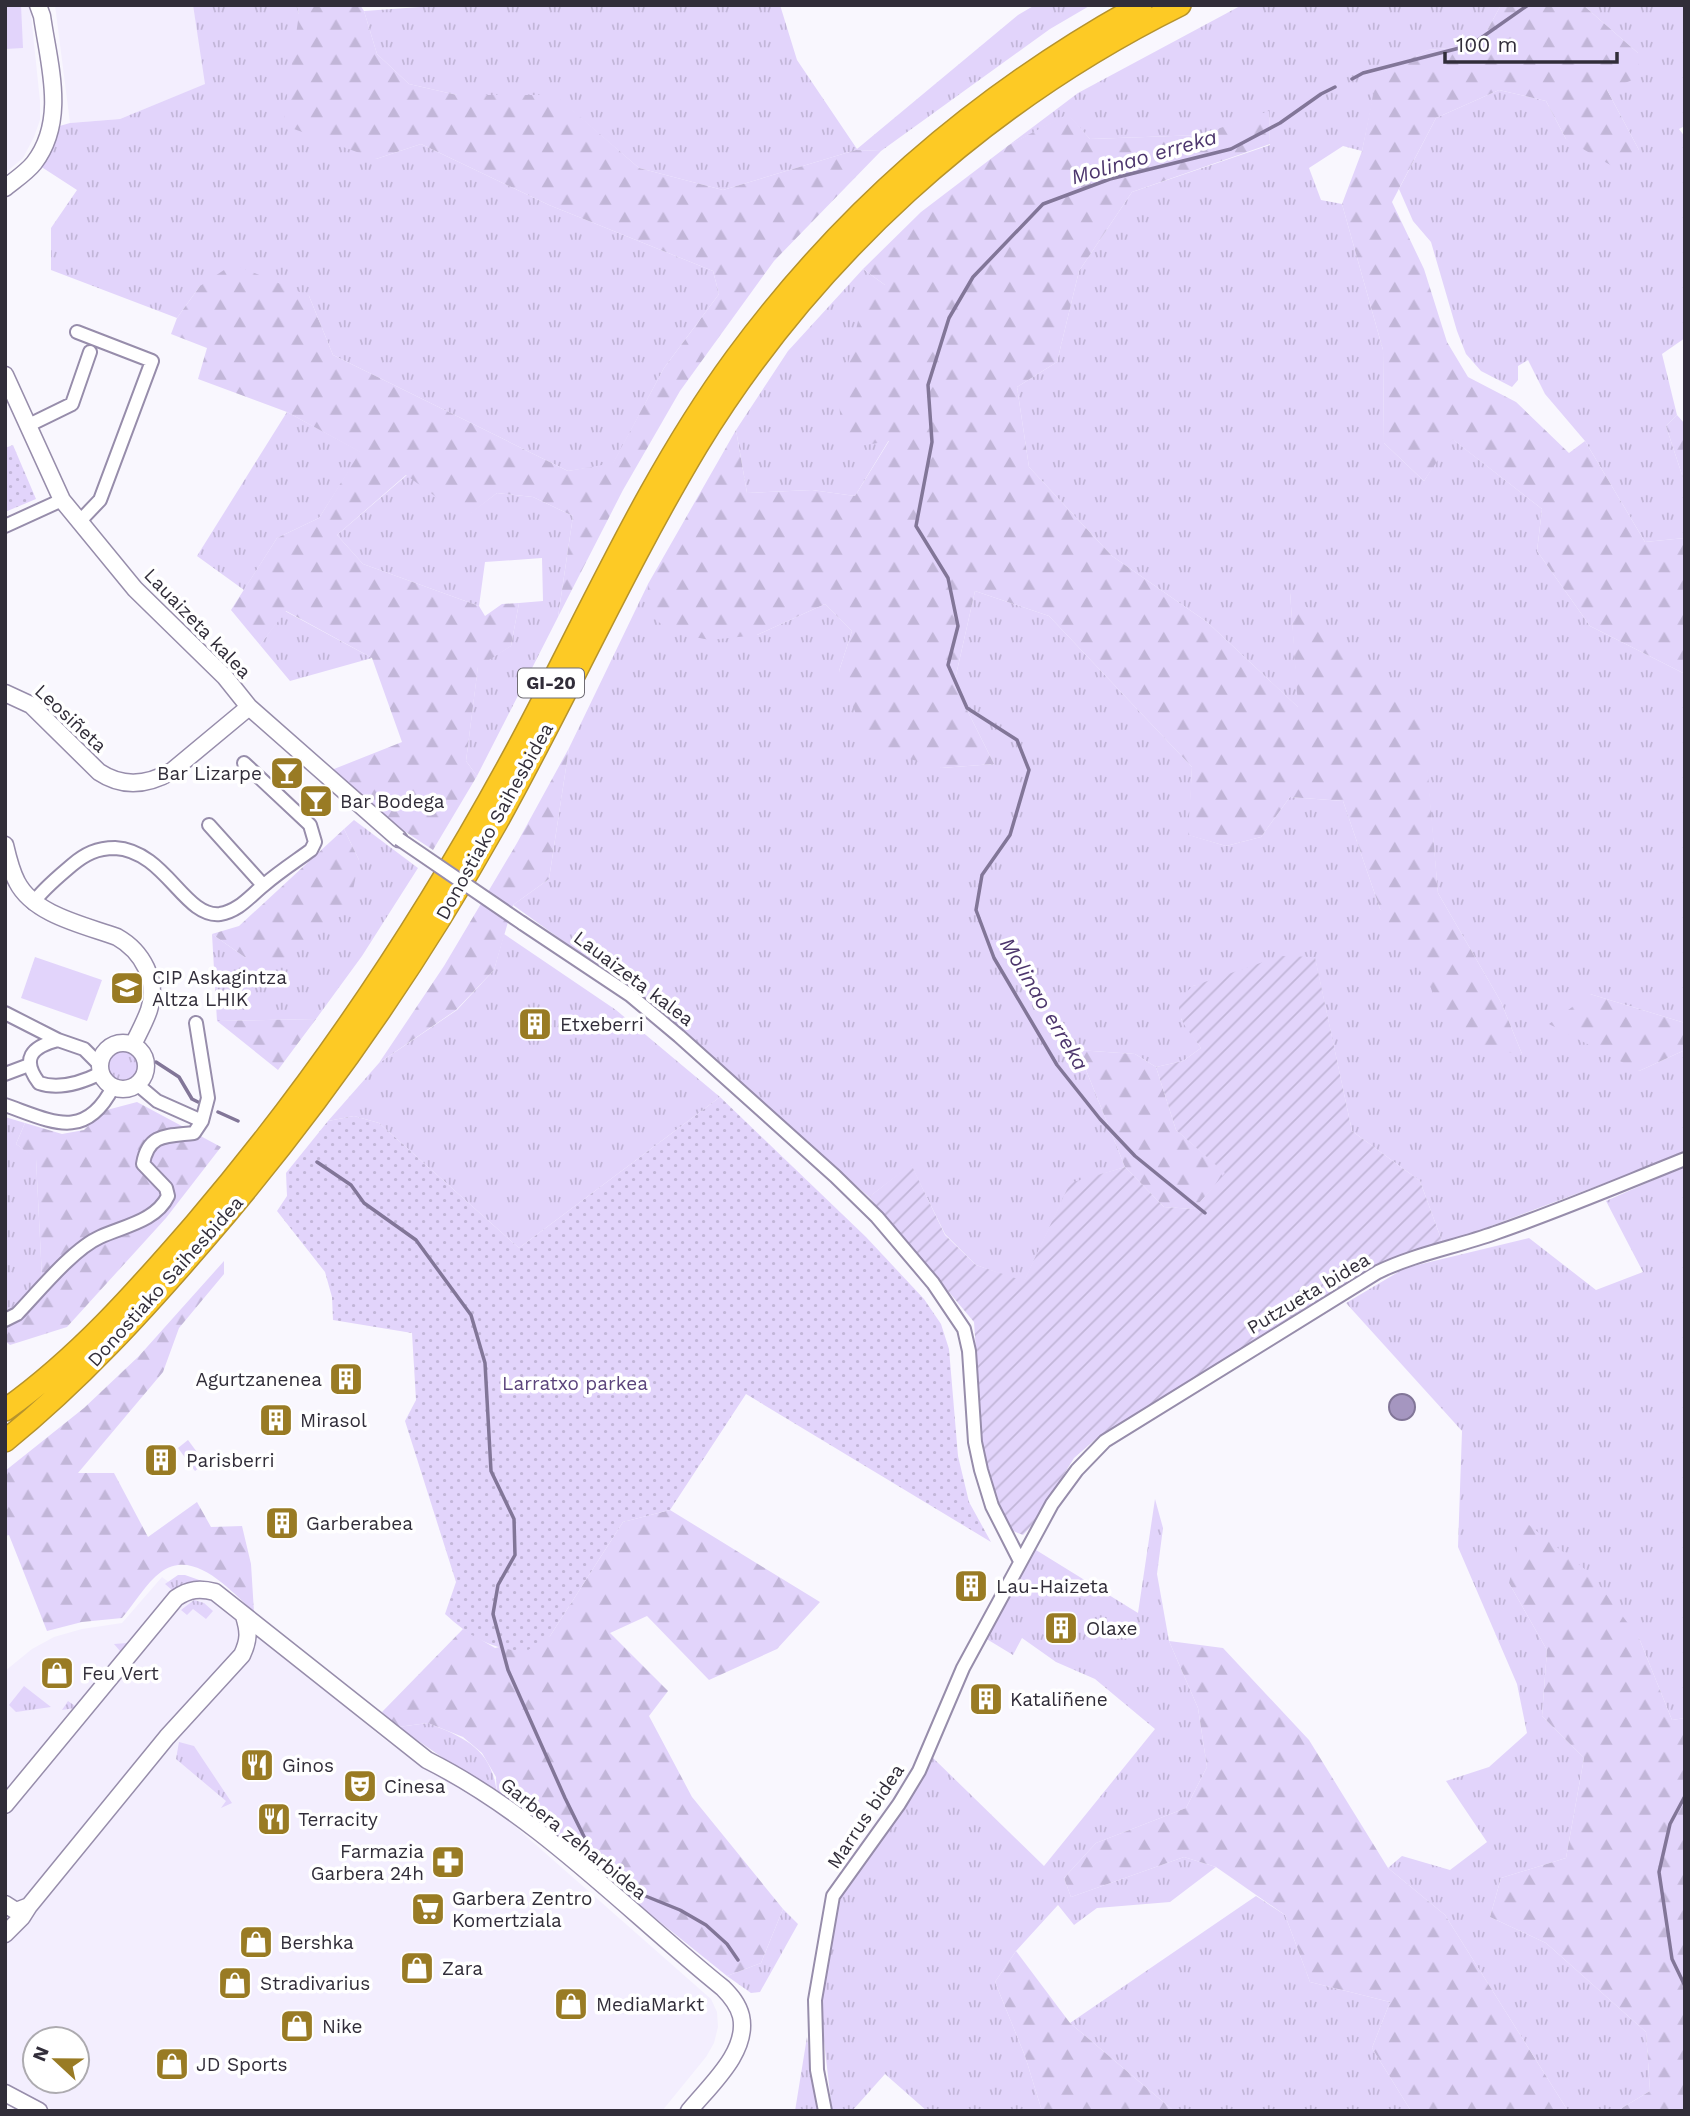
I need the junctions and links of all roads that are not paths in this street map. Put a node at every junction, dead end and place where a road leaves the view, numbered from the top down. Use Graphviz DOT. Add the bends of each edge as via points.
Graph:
graph roads {
  1 [pos="38,5"];
  2 [pos="1141,5"];
  3 [pos="1180,5"];
  4 [pos="5,188"];
  5 [pos="76,332"];
  6 [pos="90,352"];
  7 [pos="5,375"];
  8 [pos="27,426"];
  9 [pos="62,500"];
  10 [pos="80,521"];
  11 [pos="5,526"];
  12 [pos="5,693"];
  13 [pos="249,707"];
  14 [pos="244,763"];
  15 [pos="209,825"];
  16 [pos="399,839"];
  17 [pos="5,845"];
  18 [pos="263,885"];
  19 [pos="33,903"];
  20 [pos="5,1013"];
  21 [pos="196,1023"];
  22 [pos="58,1040"];
  23 [pos="133,1045"];
  24 [pos="29,1065"];
  25 [pos="100,1069"];
  26 [pos="5,1074"];
  27 [pos="138,1085"];
  28 [pos="113,1087"];
  29 [pos="5,1105"];
  30 [pos="202,1122"];
  31 [pos="1685,1159"];
  32 [pos="5,1320"];
  33 [pos="5,1410"];
  34 [pos="5,1441"];
  35 [pos="1037,1530"];
  36 [pos="1008,1538"];
  37 [pos="1020,1561"];
  38 [pos="244,1616"];
  39 [pos="5,1805"];
  40 [pos="5,1904"];
  41 [pos="29,1906"];
  42 [pos="5,1934"];
  43 [pos="5,2093"];
  44 [pos="39,2111"];
  45 [pos="689,2111"];
  46 [pos="825,2111"];
  1 -- 4 [label="street" via="55,106 52,125 33,165"];
  2 -- 33 [label="highway, Donostiako Saihesbidea / GI-20" via="1070,46 932,147 828,247 761,324 671,456 481,816 379,982 263,1141 151,1276 70,1358"];
  3 -- 34 [label="highway, Donostiako Saihesbidea / GI-20" via="1078,61 975,134 872,226 790,316 697,446 496,824 385,1002 301,1121 163,1288 83,1373"];
  5 -- 10 [label="street" via="152,361 100,500"];
  6 -- 8 [label="street" via="72,404"];
  7 -- 8 [label="street, Lauaizeta kalea"];
  8 -- 9 [label="street, Lauaizeta kalea"];
  9 -- 10 [label="street, Lauaizeta kalea"];
  9 -- 11 [label="street"];
  10 -- 13 [label="street, Lauaizeta kalea" via="135,589 225,677"];
  12 -- 13 [label="street, Leosiñeta" via="32,705 99,772 130,783 158,779 172,771"];
  13 -- 16 [label="street, Lauaizeta kalea"];
  14 -- 18 [label="street" via="310,825 315,842 312,850"];
  15 -- 18 [label="street"];
  16 -- 36 [label="street, Lauaizeta kalea, bridge" via="630,995 877,1216 964,1329 975,1442 992,1506"];
  17 -- 19 [label="street" via="17,884"];
  18 -- 19 [label="street" via="230,911 207,913 151,862 135,852 104,848 80,858"];
  19 -- 23 [label="street" via="117,937 145,964 152,994 150,1010"];
  20 -- 22 [label="street"];
  21 -- 30 [label="street" via="208,1098"];
  22 -- 24 [label="street" via="37,1048"];
  22 -- 25 [label="street" via="84,1049"];
  23 -- 25 [label="street" via="111,1046"];
  23 -- 27 [label="street" via="146,1064"];
  24 -- 25 [label="street" via="40,1083 48,1086 82,1081"];
  24 -- 26 [label="street"];
  25 -- 28 [label="street"];
  27 -- 28 [label="street" via="125,1090"];
  27 -- 30 [label="street" via="157,1101"];
  28 -- 29 [label="street" via="97,1112 76,1122 55,1122"];
  30 -- 32 [label="street" via="194,1133 164,1136 152,1141 145,1151 143,1164 166,1188 164,1204 145,1219 97,1238 17,1314"];
  31 -- 35 [label="street, Putzueta bidea" via="1527,1222 1378,1272 1104,1441 1077,1470"];
  35 -- 36 [label="street" via="1020,1541"];
  35 -- 37 [label="street, Putzueta bidea"];
  36 -- 37 [label="street, Lauaizeta kalea"];
  37 -- 46 [label="street, Marrus bidea" via="963,1668 919,1771 833,1896 814,2000 817,2070"];
  38 -- 39 [label="street, Garbera zeharbidea" via="215,1592 204,1589 176,1598"];
  38 -- 41 [label="street" via="249,1633 242,1655 167,1737"];
  38 -- 45 [label="street, Garbera zeharbidea" via="427,1760 520,1817 723,1988 741,2017 738,2046"];
  40 -- 41 [label="street" via="16,1911"];
  41 -- 42 [label="street"];
  43 -- 44 [label="street"];
}
